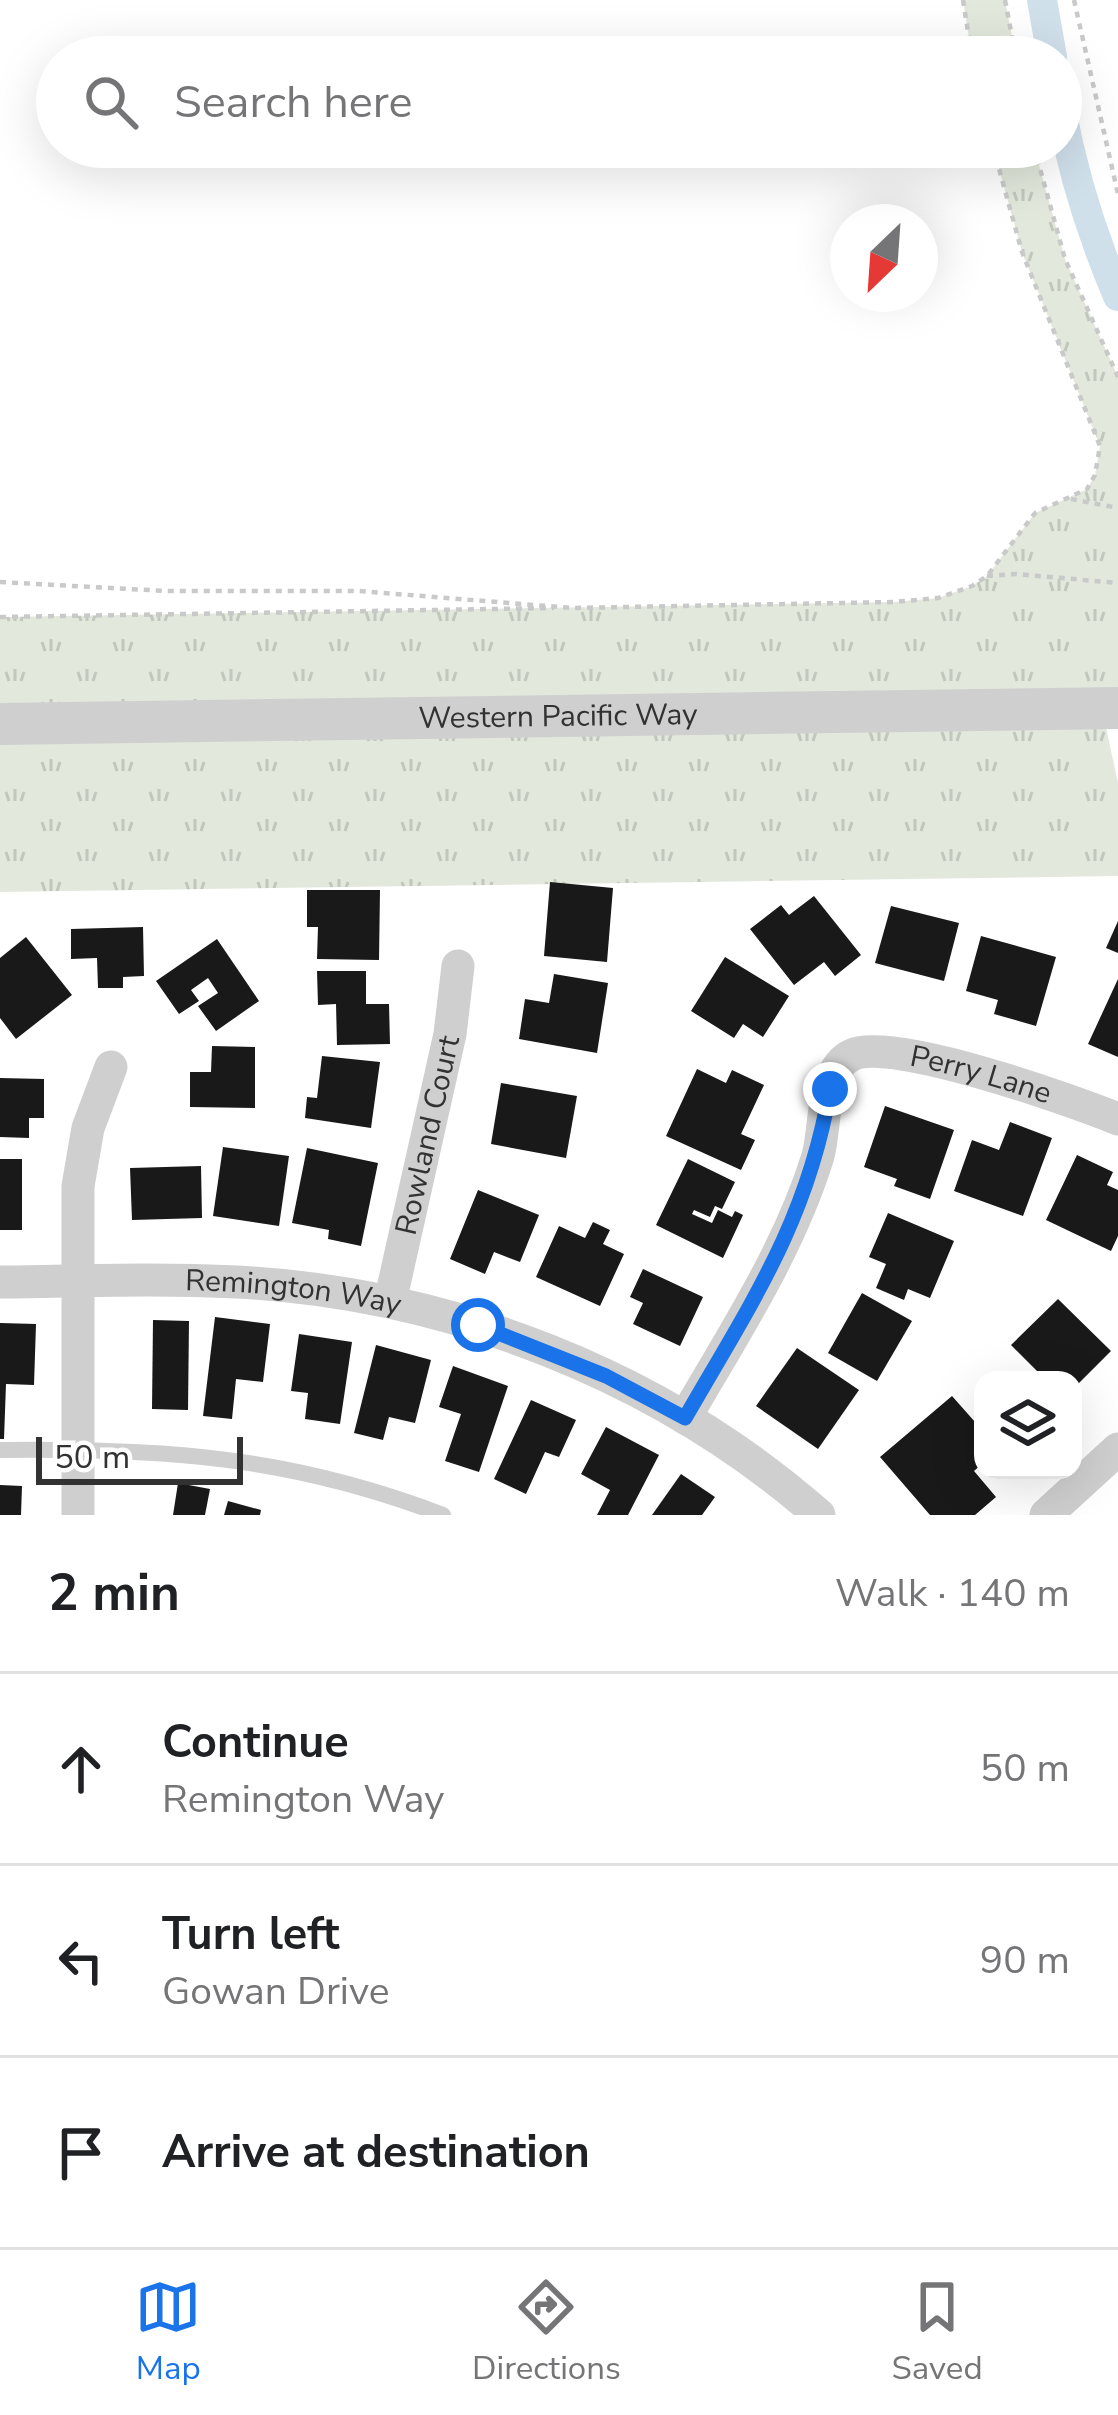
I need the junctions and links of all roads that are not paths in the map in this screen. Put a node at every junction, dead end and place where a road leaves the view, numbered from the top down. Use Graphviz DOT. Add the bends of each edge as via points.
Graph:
graph roads {
  1 [pos="1118,708"];
  2 [pos="0,724"];
  3 [pos="458,966"];
  4 [pos="111,1067"];
  5 [pos="1118,1119"];
  6 [pos="76,1281"];
  7 [pos="0,1282"];
  8 [pos="390,1302"];
  9 [pos="685,1418"];
  10 [pos="78,1449"];
  11 [pos="1118,1449"];
  12 [pos="0,1450"];
  13 [pos="78,1515"];
  14 [pos="443,1515"];
  15 [pos="819,1515"];
  16 [pos="1046,1515"];
  1 -- 2 [label="street, Western Pacific Way"];
  3 -- 8 [label="street, Rowland Court"];
  4 -- 6 [label="street" via="81,1157"];
  5 -- 9 [label="street, Perry Lane" via="1021,1084 890,1052 854,1053 830,1089 820,1148 784,1244"];
  6 -- 7 [label="street, Remington Way"];
  6 -- 8 [label="street, Remington Way" via="240,1282"];
  6 -- 10 [label="street"];
  8 -- 9 [label="street, Remington Way" via="546,1350"];
  9 -- 15 [label="street, Remington Way"];
  10 -- 12 [label="lane"];
  10 -- 13 [label="street"];
  10 -- 14 [label="lane" via="260,1462"];
  11 -- 16 [label="street"];
}
